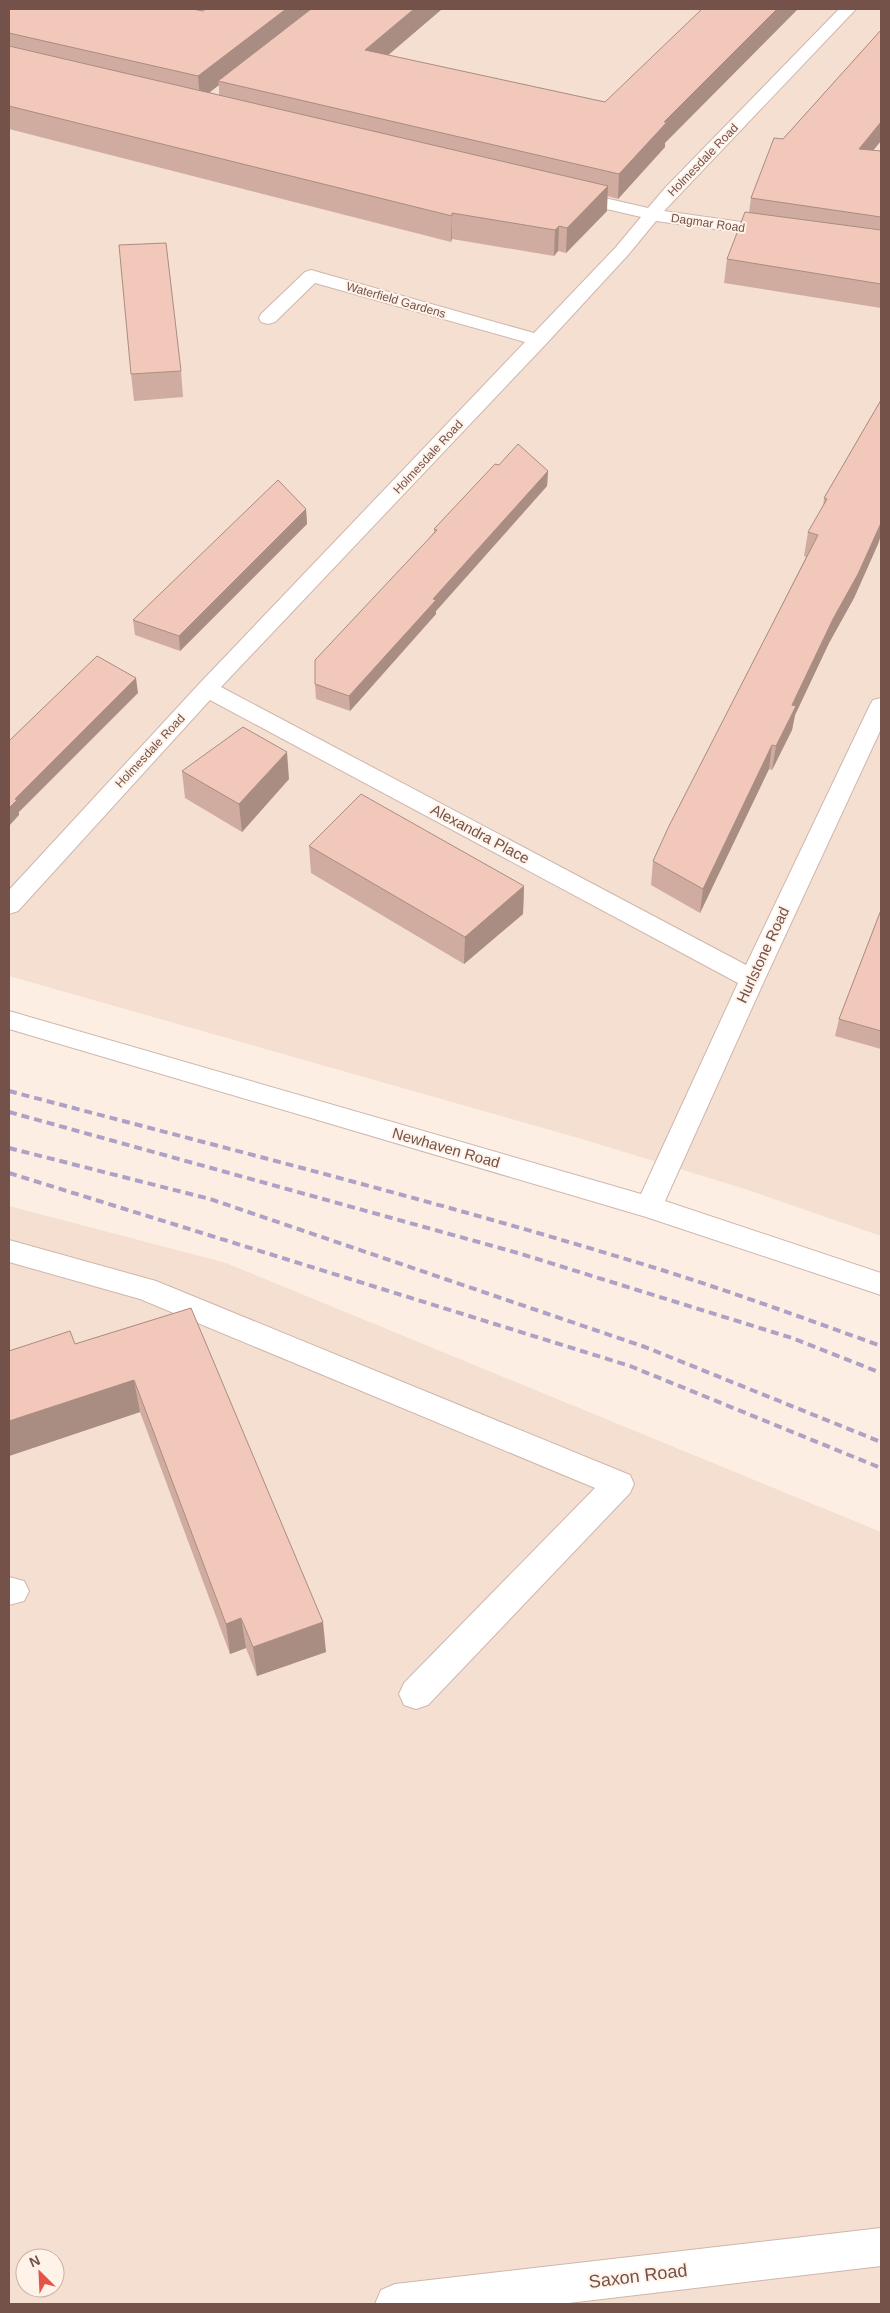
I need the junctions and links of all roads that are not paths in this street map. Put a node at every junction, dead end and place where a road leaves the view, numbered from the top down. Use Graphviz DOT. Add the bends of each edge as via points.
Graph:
graph roads {
  1 [pos="848,9"];
  2 [pos="558,192"];
  3 [pos="654,215"];
  4 [pos="793,235"];
  5 [pos="268,318"];
  6 [pos="539,340"];
  7 [pos="208,689"];
  8 [pos="881,705"];
  9 [pos="9,905"];
  10 [pos="752,979"];
  11 [pos="9,1020"];
  12 [pos="649,1207"];
  13 [pos="9,1251"];
  14 [pos="881,1284"];
  15 [pos="416,1694"];
  16 [pos="881,2247"];
  17 [pos="395,2304"];
  1 -- 3 [label="street, Holmesdale Road" via="671,192"];
  2 -- 3 [label="street, Dagmar Road"];
  3 -- 4 [label="street, Dagmar Road"];
  3 -- 6 [label="street, Holmesdale Road"];
  5 -- 6 [label="street, Waterfield Gardens" via="310,276"];
  6 -- 7 [label="street, Holmesdale Road"];
  7 -- 9 [label="street, Holmesdale Road"];
  7 -- 10 [label="street, Alexandra Place"];
  8 -- 10 [label="street, Hurlstone Road"];
  10 -- 12 [label="street, Hurlstone Road"];
  11 -- 12 [label="street, Newhaven Road"];
  12 -- 14 [label="street, Newhaven Road"];
  13 -- 15 [label="street" via="146,1289 619,1484"];
  16 -- 17 [label="street, Saxon Road"];
}
